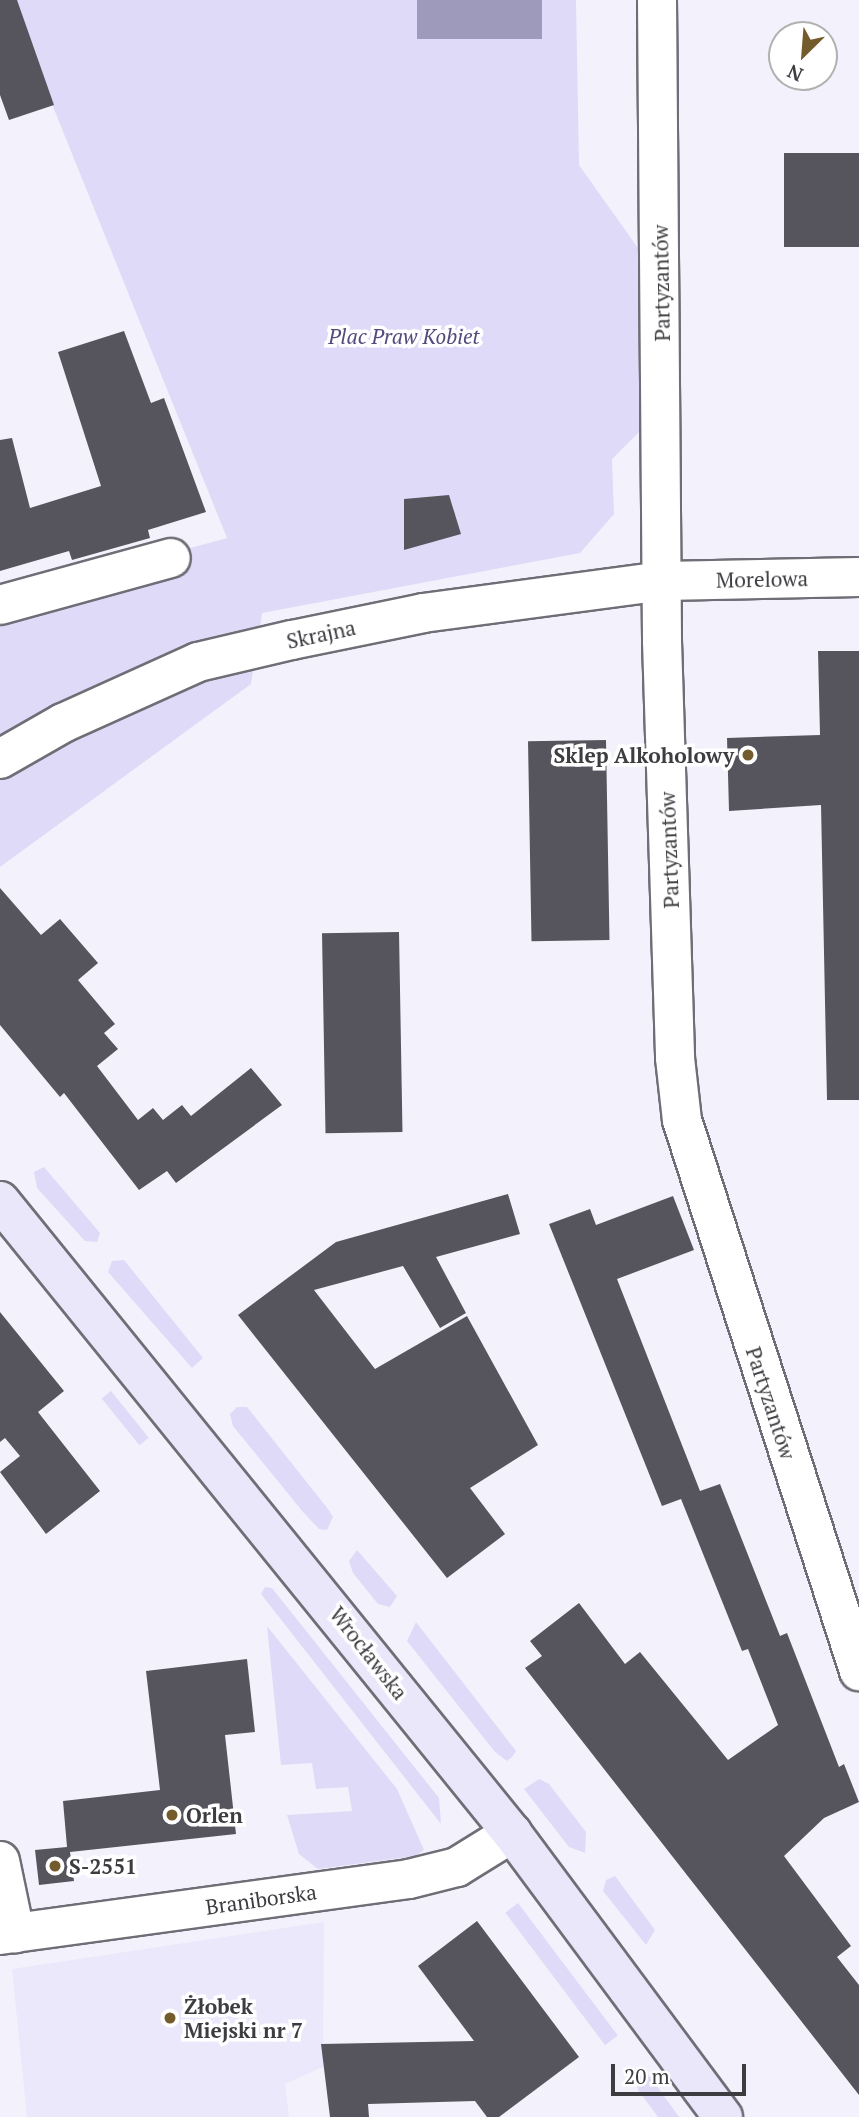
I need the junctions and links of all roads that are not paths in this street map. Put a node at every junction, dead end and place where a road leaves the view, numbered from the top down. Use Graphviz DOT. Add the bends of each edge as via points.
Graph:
graph roads {
  1 [pos="657,0"];
  2 [pos="171,558"];
  3 [pos="859,577"];
  4 [pos="664,581"];
  5 [pos="0,605"];
  6 [pos="0,759"];
  7 [pos="0,1201"];
  8 [pos="859,1671"];
  9 [pos="512,1833"];
  10 [pos="0,1861"];
  11 [pos="8,1934"];
  12 [pos="723,2117"];
  1 -- 4 [label="street, Partyzantów"];
  2 -- 5 [label="street"];
  3 -- 4 [label="street, Morelowa"];
  4 -- 6 [label="street, Skrajna" via="423,613 198,662 63,723"];
  4 -- 8 [label="street, Partyzantów" via="675,1058 682,1120"];
  7 -- 9 [label="main road, Wrocławska"];
  9 -- 11 [label="street, Braniborska" via="457,1867 410,1879"];
  9 -- 12 [label="main road, Wrocławska"];
  10 -- 11 [label="street"];
}
